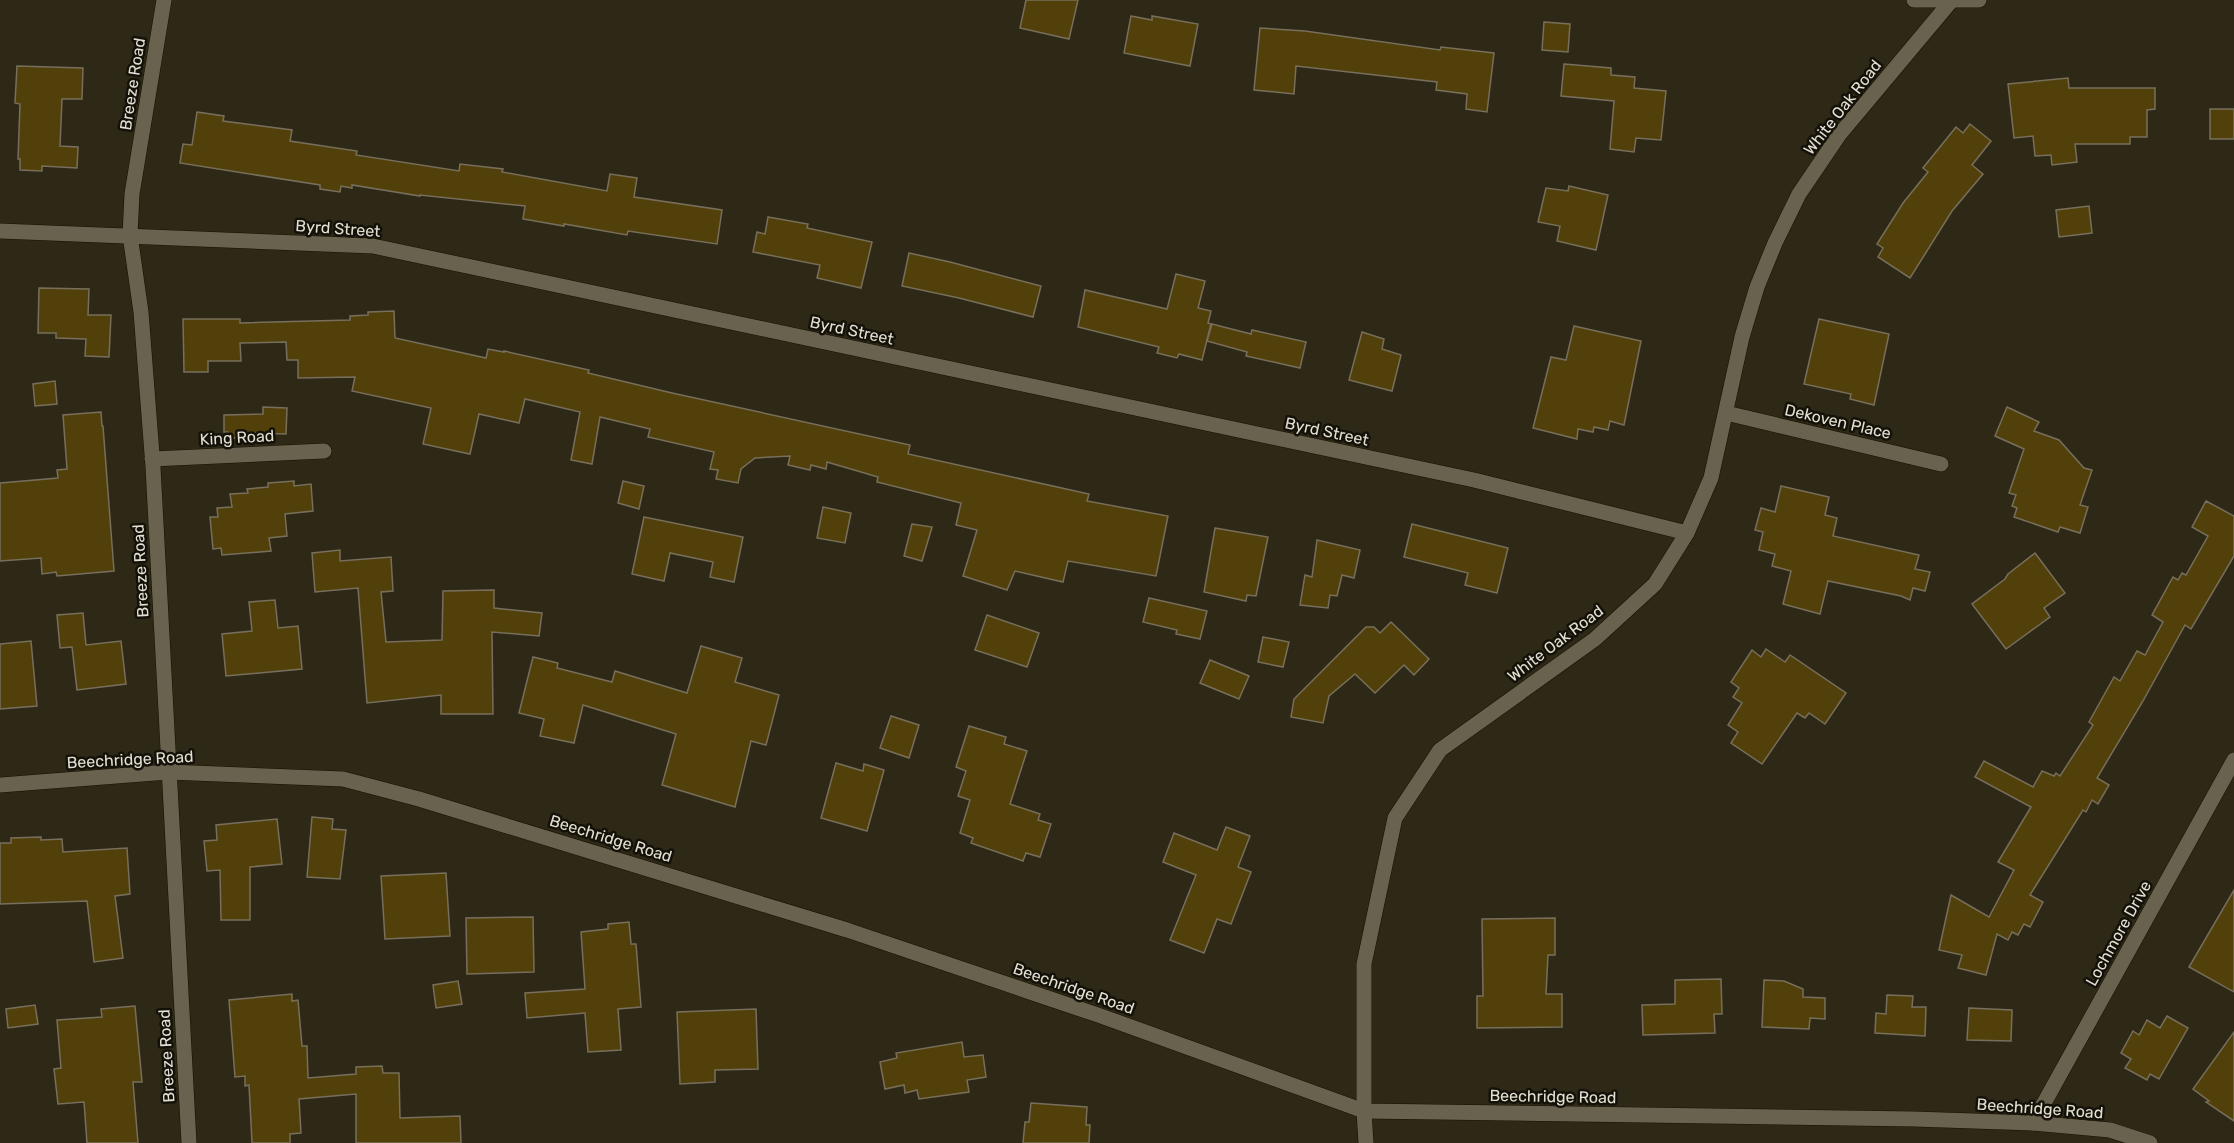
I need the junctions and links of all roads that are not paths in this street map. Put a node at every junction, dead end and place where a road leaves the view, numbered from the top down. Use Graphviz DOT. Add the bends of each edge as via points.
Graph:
graph roads {
  1 [pos="164,0"];
  2 [pos="1914,0"];
  3 [pos="1979,0"];
  4 [pos="1952,1"];
  5 [pos="0,231"];
  6 [pos="130,236"];
  7 [pos="1726,413"];
  8 [pos="324,451"];
  9 [pos="152,459"];
  10 [pos="1941,464"];
  11 [pos="1687,533"];
  12 [pos="2234,760"];
  13 [pos="168,772"];
  14 [pos="0,785"];
  15 [pos="1364,1112"];
  16 [pos="2033,1123"];
  17 [pos="189,1143"];
  18 [pos="1366,1143"];
  19 [pos="2150,1143"];
  1 -- 6 [label="street, Breeze Road" via="132,194"];
  2 -- 4 [label="street"];
  3 -- 4 [label="street"];
  4 -- 7 [label="street, White Oak Road" via="1839,135 1799,194 1756,286"];
  5 -- 6 [label="street, Byrd Street"];
  6 -- 9 [label="street, Breeze Road" via="141,312"];
  6 -- 11 [label="street, Byrd Street" via="373,246 1474,480"];
  7 -- 10 [label="street, Dekoven Place"];
  7 -- 11 [label="street, White Oak Road" via="1711,478"];
  8 -- 9 [label="street, King Road"];
  9 -- 13 [label="street, Breeze Road"];
  11 -- 15 [label="street, White Oak Road" via="1655,584 1595,639 1440,750 1395,818 1364,964"];
  12 -- 16 [label="street, Lochmore Drive"];
  13 -- 14 [label="street, Beechridge Road"];
  13 -- 15 [label="street, Beechridge Road" via="343,779 419,799 847,930 1088,1011"];
  13 -- 17 [label="street, Breeze Road"];
  15 -- 16 [label="street, Beechridge Road"];
  15 -- 18 [label="street, White Oak Road"];
  16 -- 19 [label="street, Beechridge Road" via="2110,1130"];
}
